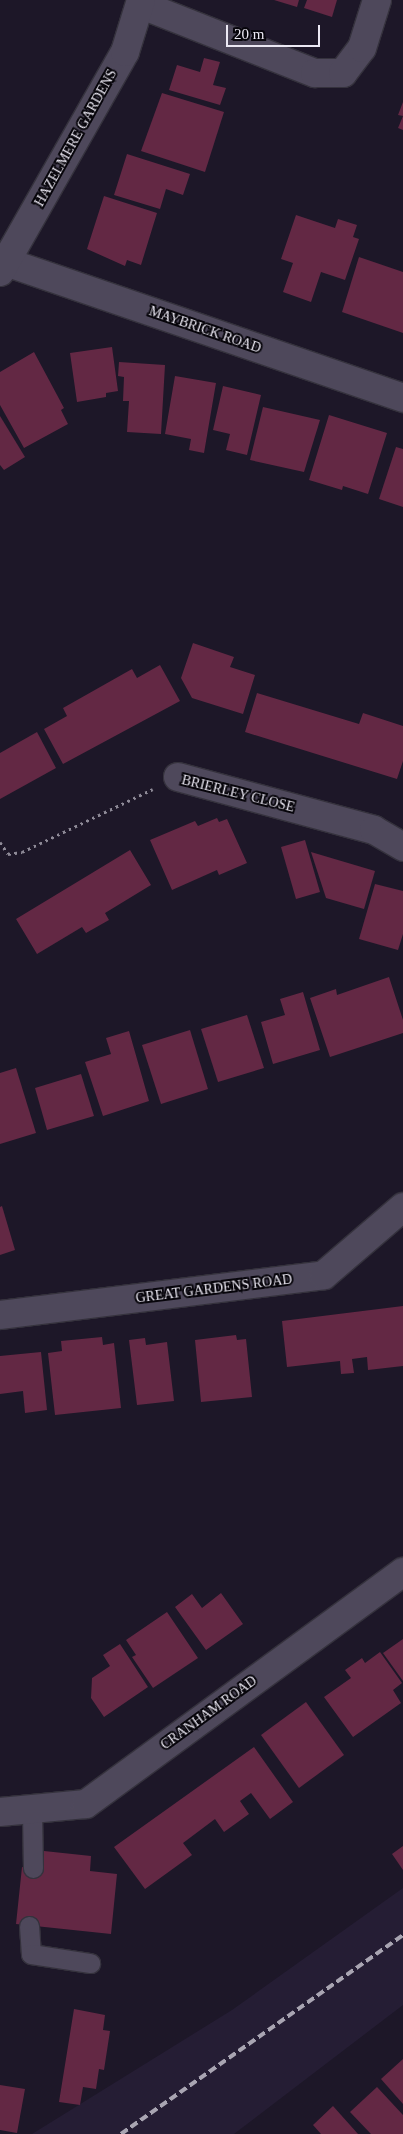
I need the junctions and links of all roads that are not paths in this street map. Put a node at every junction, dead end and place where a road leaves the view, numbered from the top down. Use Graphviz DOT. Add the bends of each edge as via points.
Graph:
graph roads {
  1 [pos="377,0"];
  2 [pos="142,3"];
  3 [pos="3,267"];
  4 [pos="403,398"];
  5 [pos="178,777"];
  6 [pos="403,847"];
  7 [pos="403,1207"];
  8 [pos="0,1316"];
  9 [pos="403,1572"];
  10 [pos="0,1812"];
  11 [pos="32,1812"];
  12 [pos="33,1868"];
  13 [pos="29,1926"];
  14 [pos="90,1963"];
  1 -- 2 [label="street" via="362,48 343,73 315,73"];
  2 -- 3 [label="street, HAZELMERE GARDENS" via="125,52"];
  3 -- 4 [label="street, MAYBRICK ROAD"];
  5 -- 6 [label="street, BRIERLEY CLOSE" via="374,830"];
  7 -- 8 [label="street, GREAT GARDENS ROAD" via="324,1275"];
  9 -- 11 [label="street, CRANHAM ROAD" via="86,1804"];
  10 -- 11 [label="street, CRANHAM ROAD"];
  11 -- 12 [label="lane"];
  13 -- 14 [label="lane" via="31,1954"];
}
